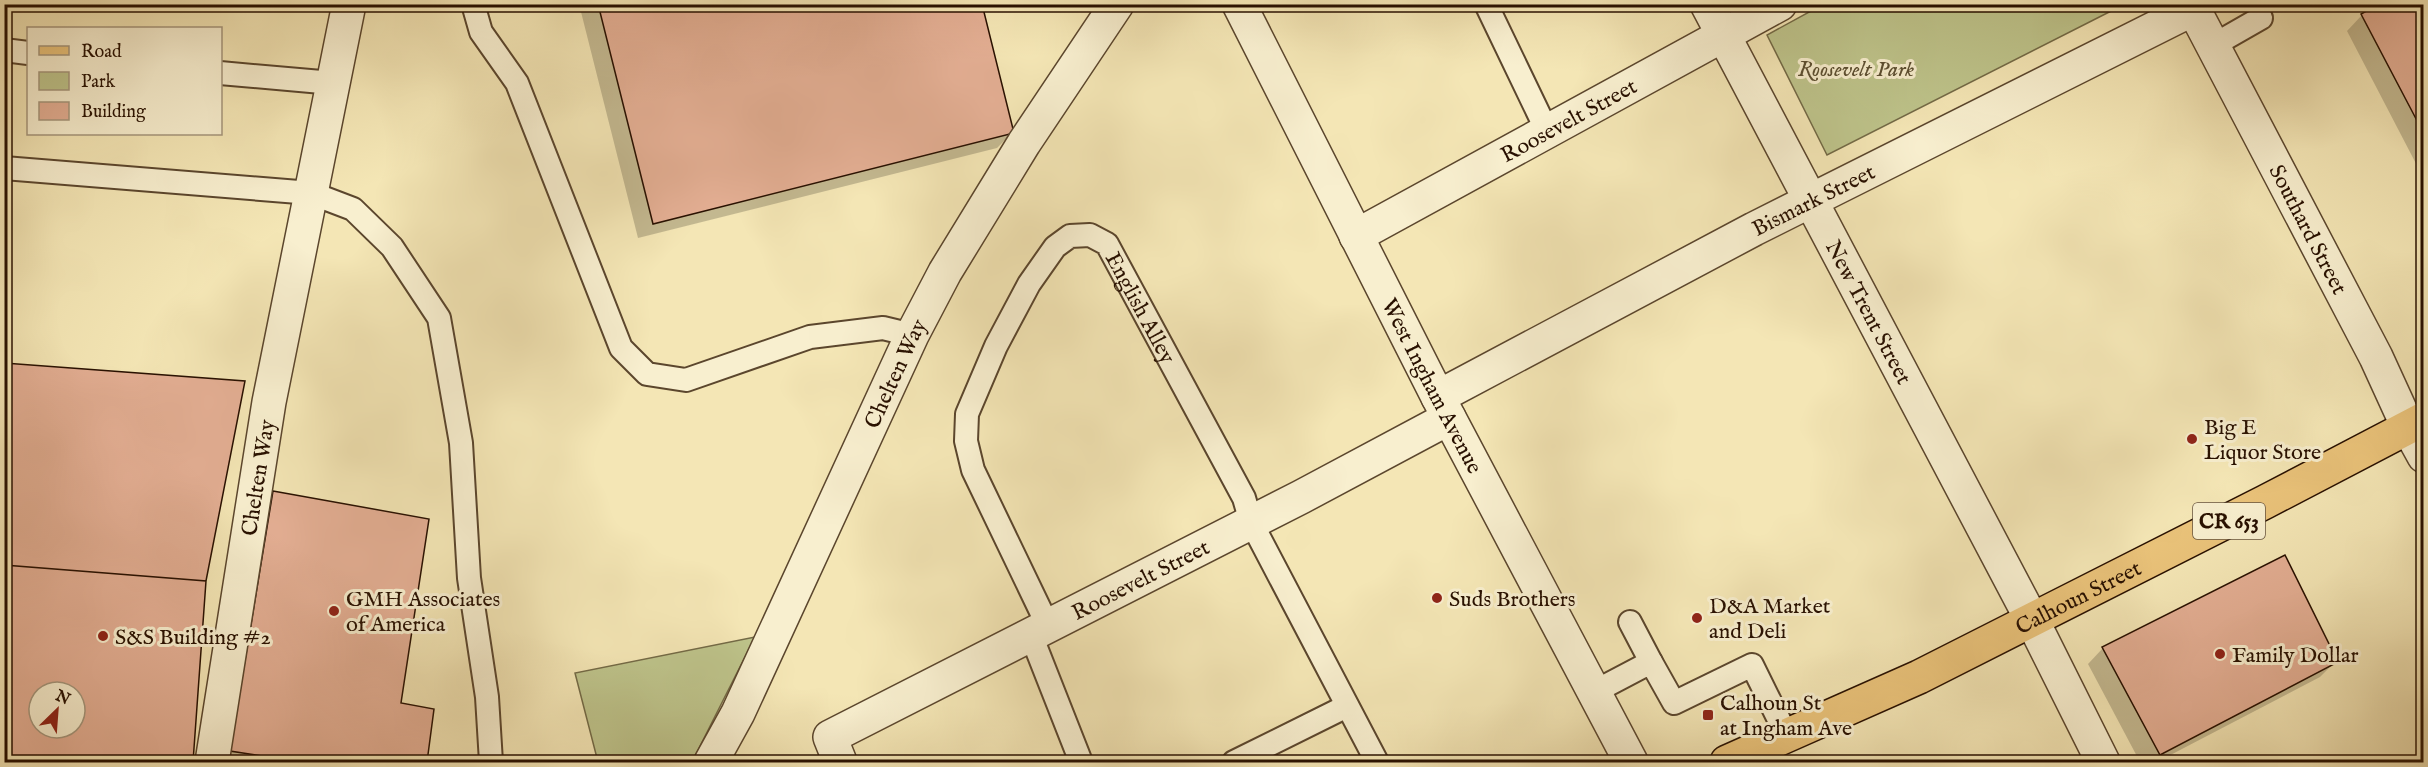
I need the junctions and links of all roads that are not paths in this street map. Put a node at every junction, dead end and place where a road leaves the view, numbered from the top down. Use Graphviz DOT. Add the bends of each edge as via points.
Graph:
graph roads {
  1 [pos="349,4"];
  2 [pos="473,4"];
  3 [pos="1117,4"];
  4 [pos="1239,4"];
  5 [pos="1486,4"];
  6 [pos="1707,4"];
  7 [pos="1780,4"];
  8 [pos="2192,7"];
  9 [pos="2261,18"];
  10 [pos="1723,35"];
  11 [pos="2212,46"];
  12 [pos="4,50"];
  13 [pos="27,53"];
  14 [pos="222,73"];
  15 [pos="333,83"];
  16 [pos="1547,131"];
  17 [pos="4,168"];
  18 [pos="311,193"];
  19 [pos="1810,201"];
  20 [pos="1356,236"];
  21 [pos="912,335"];
  22 [pos="1444,407"];
  23 [pos="2416,423"];
  24 [pos="2424,456"];
  25 [pos="1251,522"];
  26 [pos="2032,620"];
  27 [pos="1630,622"];
  28 [pos="1040,630"];
  29 [pos="1652,662"];
  30 [pos="1594,692"];
  31 [pos="1347,706"];
  32 [pos="1787,736"];
  33 [pos="835,750"];
  34 [pos="212,762"];
  35 [pos="491,762"];
  36 [pos="711,762"];
  37 [pos="1081,762"];
  38 [pos="1233,762"];
  39 [pos="1377,762"];
  40 [pos="1631,762"];
  41 [pos="1727,762"];
  42 [pos="2103,762"];
  1 -- 15 [label="street, Chelten Way"];
  2 -- 21 [label="lane" via="481,32 517,83 621,348 647,374 686,380 810,338 883,328"];
  3 -- 21 [label="street, Chelten Way" via="1024,143 945,272"];
  4 -- 20 [label="street, West Ingham Avenue"];
  5 -- 16 [label="lane"];
  6 -- 10 [label="street, New Trent Street"];
  7 -- 10 [label="street, Roosevelt Street"];
  8 -- 11 [label="street, Southard Street"];
  8 -- 19 [label="street, Bismark Street"];
  9 -- 11 [label="lane"];
  10 -- 16 [label="street, Roosevelt Street"];
  10 -- 19 [label="street, New Trent Street"];
  11 -- 23 [label="street, Southard Street" via="2376,357"];
  12 -- 13 [label="lane"];
  14 -- 15 [label="lane"];
  15 -- 18 [label="street, Chelten Way"];
  16 -- 20 [label="street, Roosevelt Street"];
  17 -- 18 [label="lane"];
  18 -- 34 [label="street, Chelten Way" via="269,402"];
  18 -- 35 [label="lane" via="353,209 392,247 439,318 461,443 469,578 487,697"];
  19 -- 22 [label="street, Bismark Street"];
  19 -- 26 [label="street, New Trent Street"];
  20 -- 22 [label="street, West Ingham Avenue"];
  21 -- 36 [label="street, Chelten Way" via="743,702"];
  22 -- 25 [label="street, Roosevelt Street"];
  22 -- 30 [label="street, West Ingham Avenue"];
  23 -- 24 [label="street, Southard Street"];
  23 -- 26 [label="main road, Calhoun Street / CR 653"];
  25 -- 28 [label="street, Roosevelt Street"];
  25 -- 28 [label="lane, English Alley" via="1244,498 1107,244 1090,234 1070,236 1055,247 1029,284 996,346 968,414 966,441 973,470"];
  25 -- 31 [label="lane, English Alley"];
  26 -- 32 [label="main road, Calhoun Street / CR 653" via="1919,677"];
  26 -- 42 [label="street, New Trent Street"];
  27 -- 29 [label="lane"];
  28 -- 33 [label="street, Roosevelt Street"];
  28 -- 37 [label="lane, English Alley"];
  29 -- 30 [label="lane"];
  29 -- 32 [label="lane" via="1674,704 1752,665"];
  30 -- 40 [label="street, West Ingham Avenue"];
  31 -- 38 [label="lane"];
  31 -- 39 [label="lane, English Alley"];
  32 -- 41 [label="main road, Calhoun Street / CR 653"];
}
